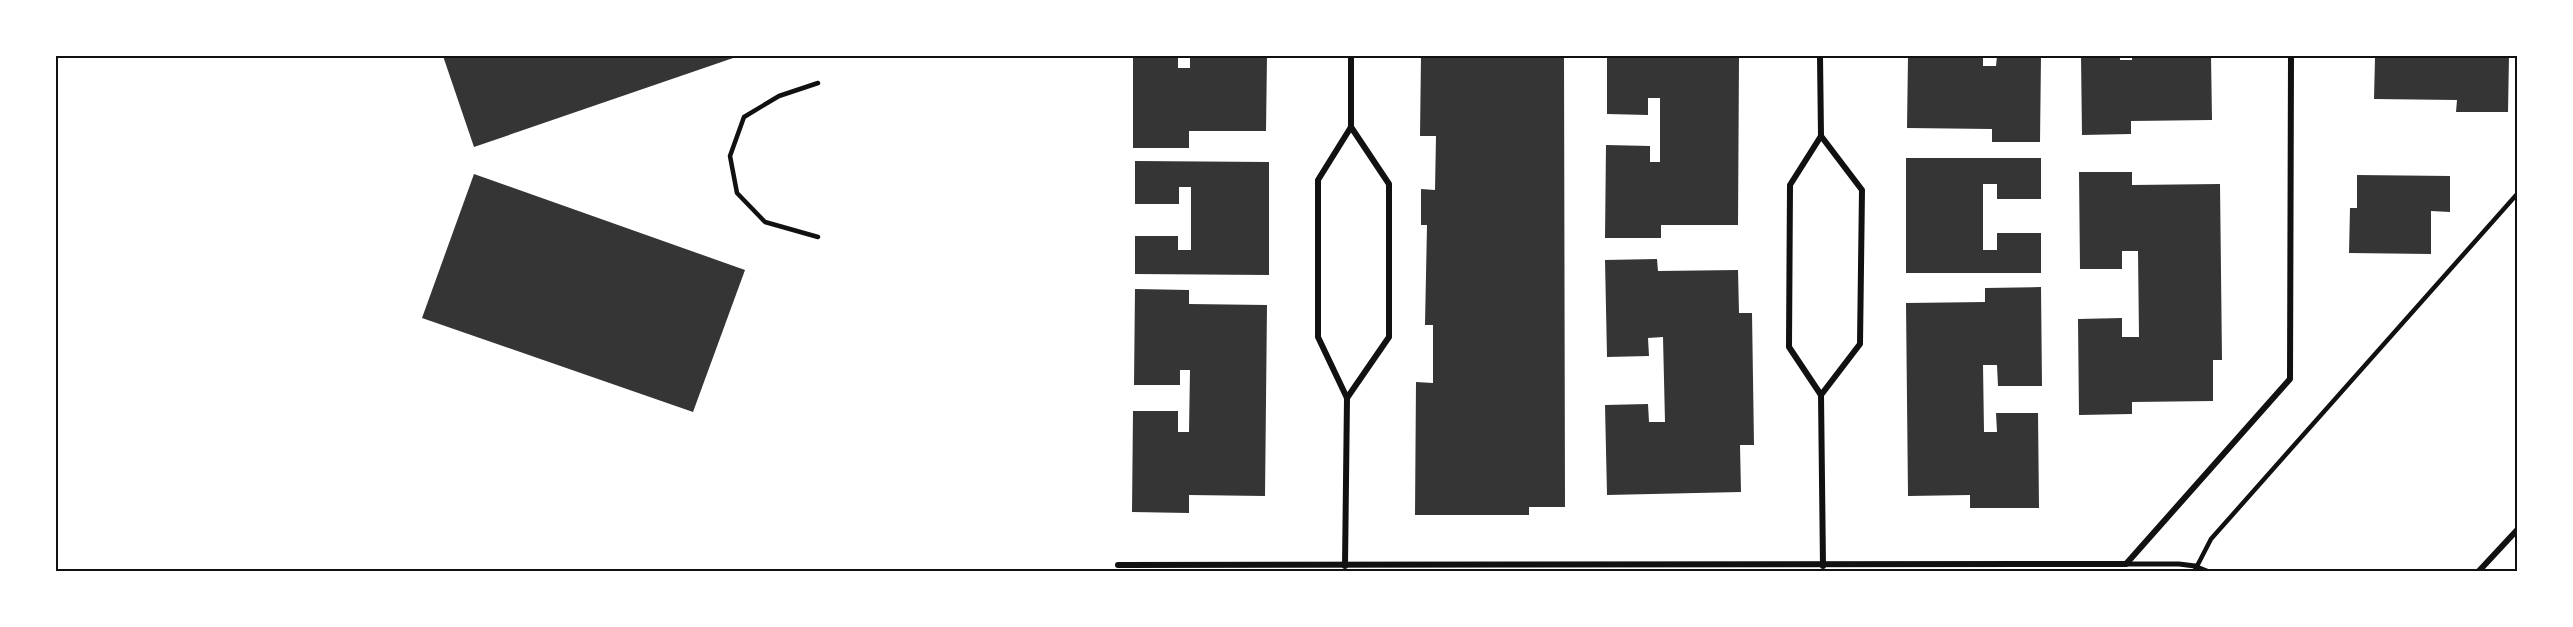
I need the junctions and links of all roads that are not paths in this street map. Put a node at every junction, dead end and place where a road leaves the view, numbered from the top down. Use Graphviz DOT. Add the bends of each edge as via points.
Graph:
graph roads {
  1 [pos="1351,56"];
  2 [pos="1820,56"];
  3 [pos="2291,56"];
  4 [pos="818,83"];
  5 [pos="1352,127"];
  6 [pos="1821,136"];
  7 [pos="2517,193"];
  8 [pos="818,237"];
  9 [pos="1821,395"];
  10 [pos="1347,398"];
  11 [pos="2517,529"];
  12 [pos="2126,564"];
  13 [pos="1118,565"];
  14 [pos="1345,566"];
  15 [pos="1823,566"];
  16 [pos="2195,569"];
  17 [pos="2210,572"];
  18 [pos="2478,572"];
  1 -- 5 [label="street"];
  2 -- 6 [label="street"];
  3 -- 12 [label="street" via="2290,379"];
  4 -- 8 [label="lane" via="779,96 744,117 730,156 737,193 765,222"];
  5 -- 10 [label="street" via="1318,180 1318,337"];
  5 -- 10 [label="street" via="1389,184 1389,337"];
  6 -- 9 [label="street" via="1790,185 1789,336 1789,347"];
  6 -- 9 [label="street" via="1862,190 1860,344"];
  7 -- 16 [label="lane" via="2211,539"];
  9 -- 15 [label="street"];
  10 -- 14 [label="street"];
  11 -- 18 [label="street"];
  12 -- 15 [label="street"];
  12 -- 16 [label="street" via="2179,564"];
  13 -- 14 [label="street"];
  14 -- 15 [label="street"];
  16 -- 17 [label="lane"];
}
